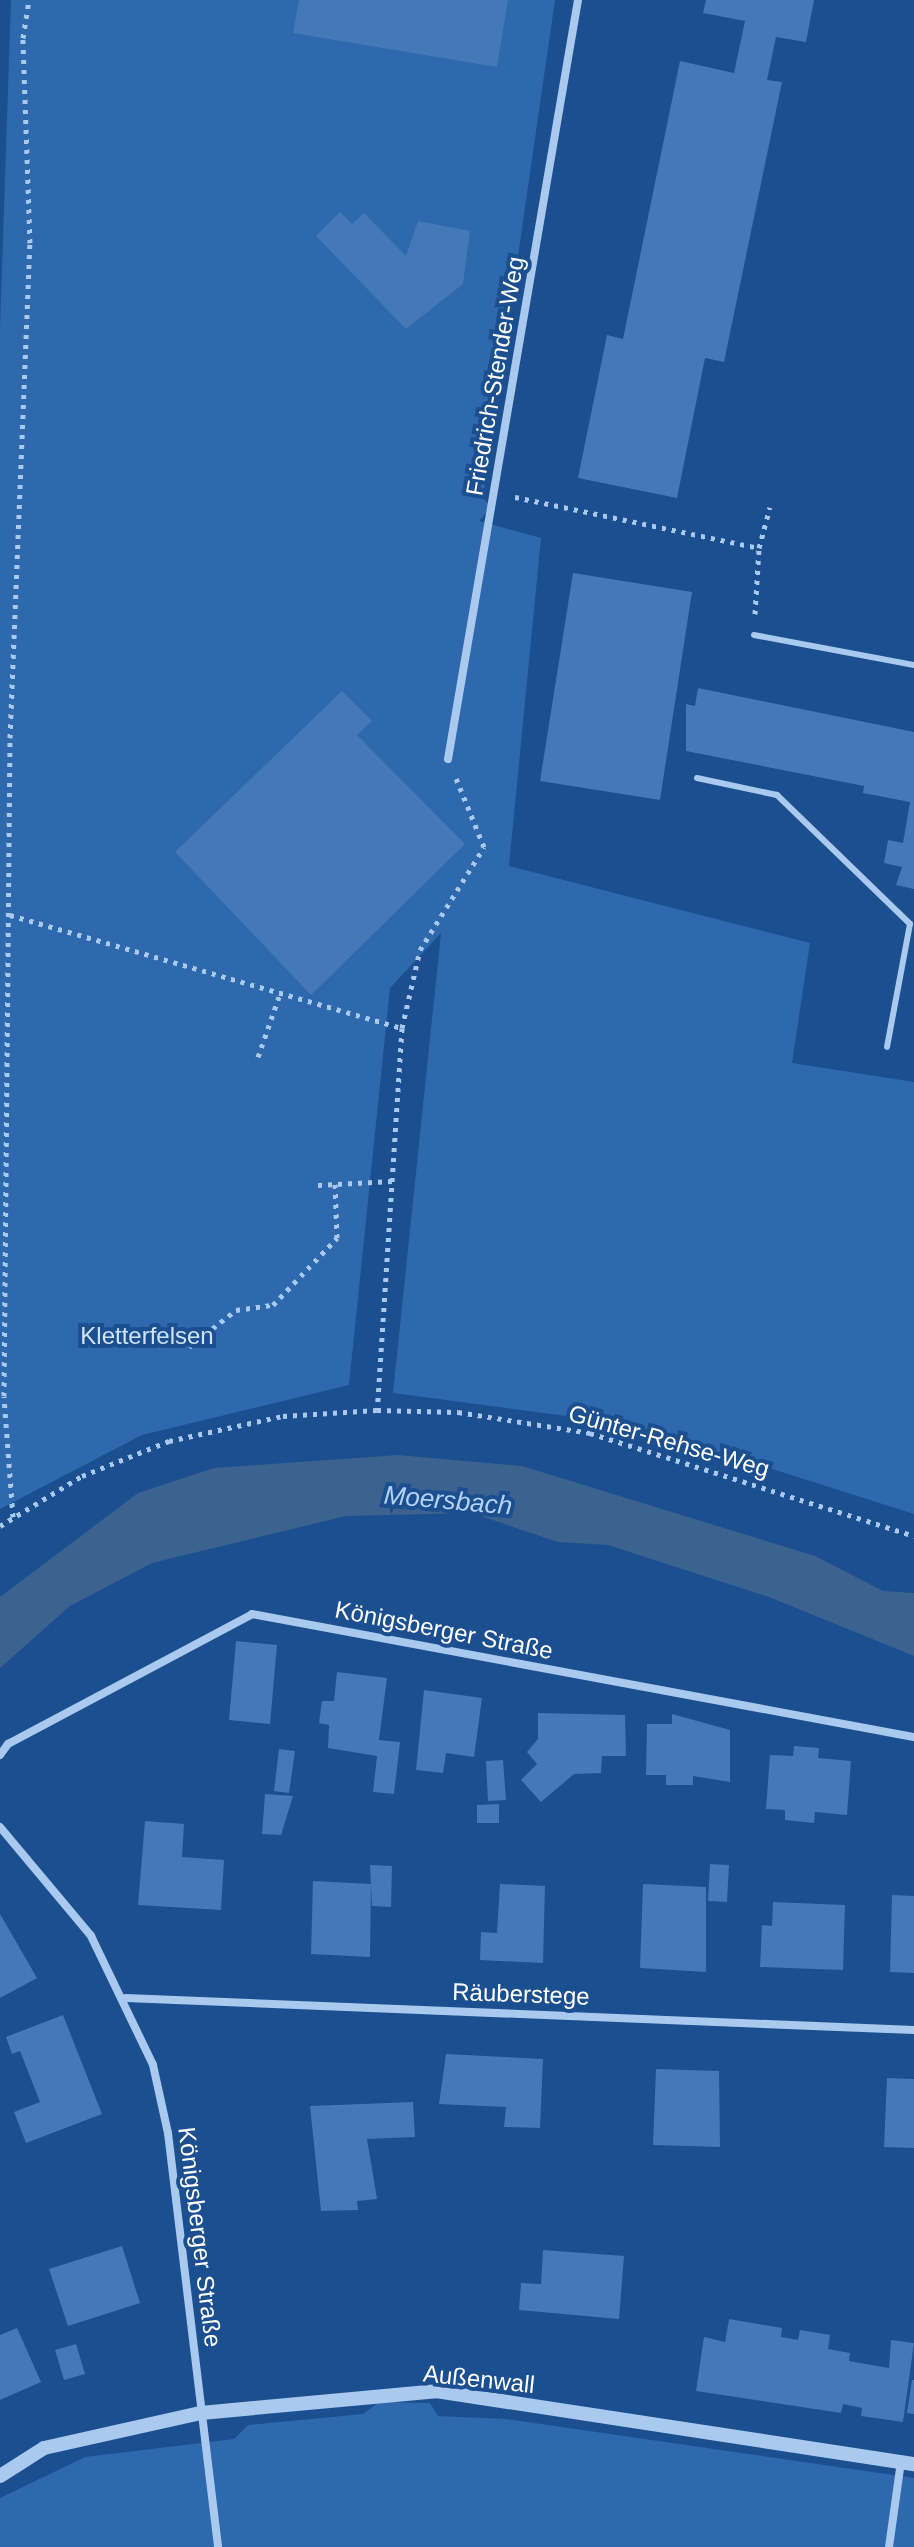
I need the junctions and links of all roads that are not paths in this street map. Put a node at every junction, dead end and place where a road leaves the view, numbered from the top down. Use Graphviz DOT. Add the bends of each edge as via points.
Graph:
graph roads {
  1 [pos="578,0"];
  2 [pos="754,635"];
  3 [pos="914,665"];
  4 [pos="448,759"];
  5 [pos="697,778"];
  6 [pos="912,924"];
  7 [pos="887,1047"];
  8 [pos="914,1737"];
  9 [pos="0,1755"];
  10 [pos="0,1827"];
  11 [pos="126,1998"];
  12 [pos="914,2030"];
  13 [pos="201,2413"];
  14 [pos="907,2463"];
  15 [pos="0,2476"];
  16 [pos="218,2547"];
  17 [pos="889,2547"];
  1 -- 4 [label="street, Friedrich-Stender-Weg"];
  2 -- 3 [label="lane"];
  5 -- 6 [label="lane" via="777,795"];
  6 -- 7 [label="lane"];
  8 -- 9 [label="street, Königsberger Straße" via="252,1614 8,1744"];
  10 -- 11 [label="street, Königsberger Straße" via="91,1936"];
  11 -- 12 [label="street, Räuberstege"];
  11 -- 13 [label="street, Königsberger Straße" via="153,2065 168,2133"];
  13 -- 14 [label="street, Außenwall" via="436,2391"];
  13 -- 15 [label="street, Außenwall" via="44,2448"];
  13 -- 16 [label="street, Königsberger Straße"];
  14 -- 17 [label="street"];
}
